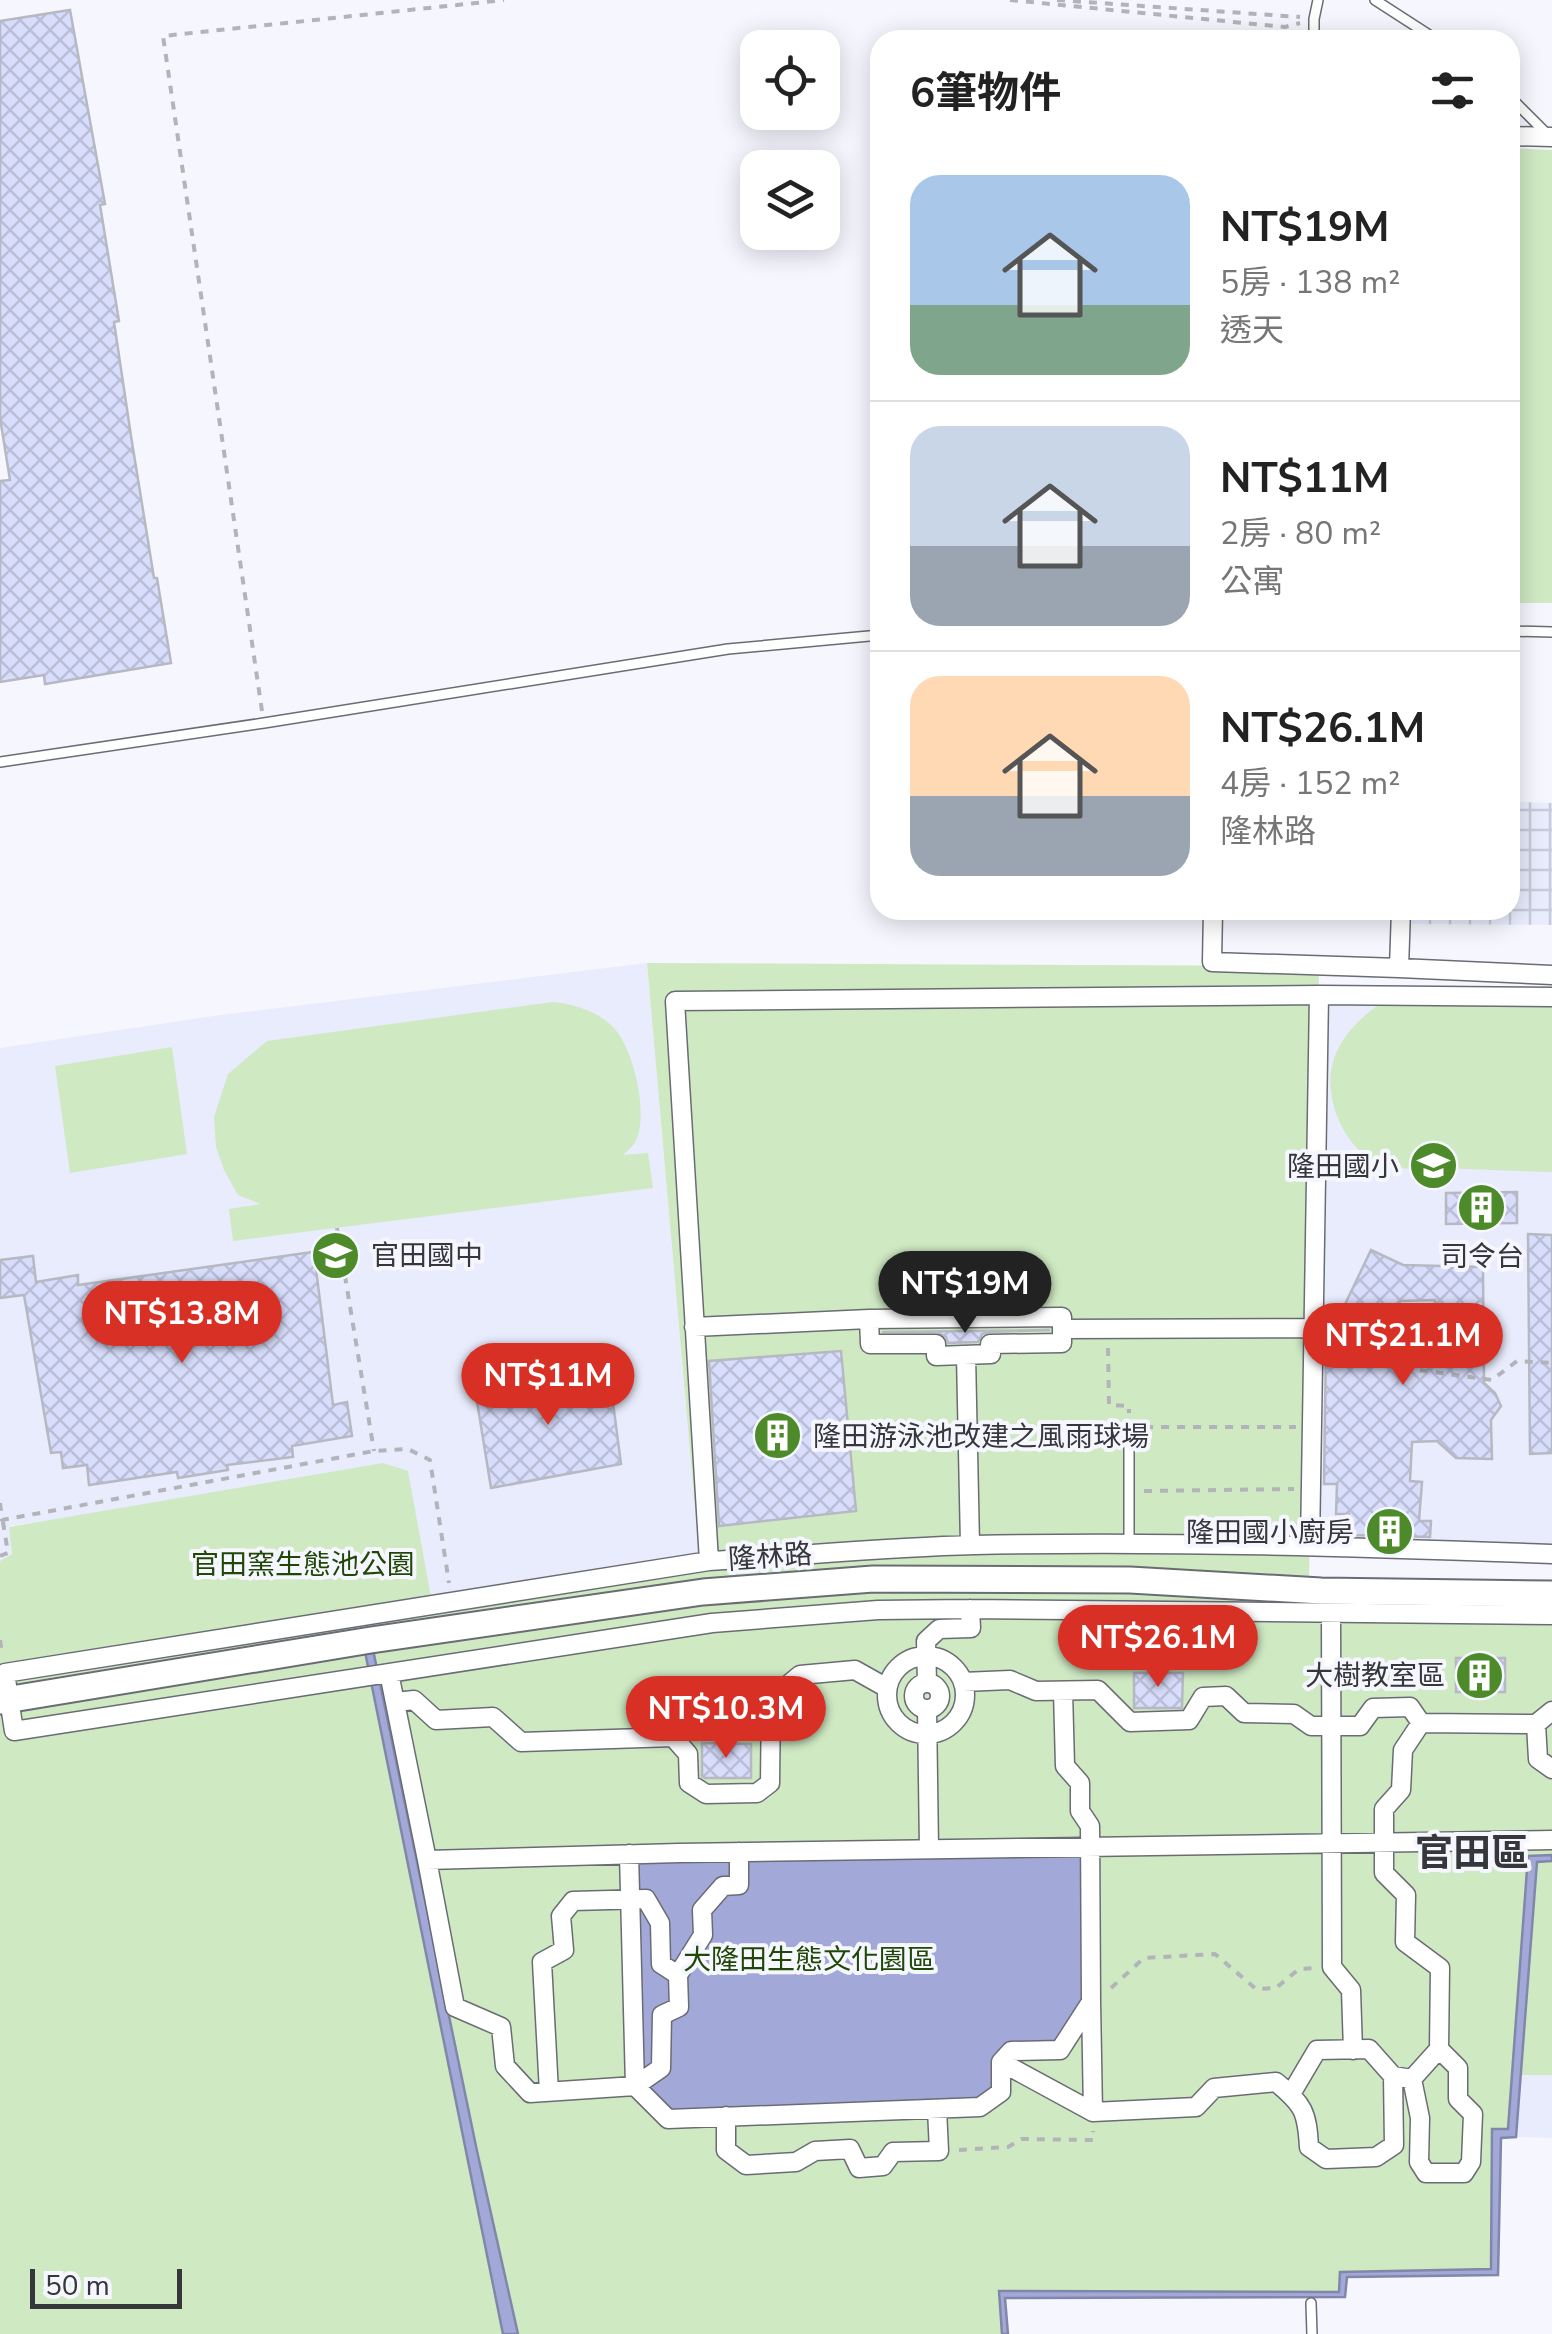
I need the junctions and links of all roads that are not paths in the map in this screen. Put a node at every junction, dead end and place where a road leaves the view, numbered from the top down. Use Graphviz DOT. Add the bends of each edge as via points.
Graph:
graph roads {
  1 [pos="1318,0"];
  2 [pos="1375,0"];
  3 [pos="1314,30"];
  4 [pos="1422,30"];
  5 [pos="1520,108"];
  6 [pos="1520,136"];
  7 [pos="1551,137"];
  8 [pos="1520,631"];
  9 [pos="1552,632"];
  10 [pos="870,636"];
  11 [pos="0,762"];
  12 [pos="1213,920"];
  13 [pos="1400,920"];
  14 [pos="1398,968"];
  15 [pos="1552,975"];
  16 [pos="1319,996"];
  17 [pos="1552,997"];
  18 [pos="870,1319"];
  19 [pos="694,1327"];
  20 [pos="1312,1328"];
  21 [pos="1062,1329"];
  22 [pos="966,1355"];
  23 [pos="1130,1427"];
  24 [pos="1130,1543"];
  25 [pos="970,1545"];
  26 [pos="1310,1546"];
  27 [pos="1552,1554"];
  28 [pos="710,1561"];
  29 [pos="1552,1594"];
  30 [pos="970,1608"];
  31 [pos="1331,1613"];
  32 [pos="1552,1616"];
  33 [pos="926,1656"];
  34 [pos="389,1673"];
  35 [pos="963,1682"];
  36 [pos="887,1688"];
  37 [pos="1063,1690"];
  38 [pos="5,1700"];
  39 [pos="396,1702"];
  40 [pos="1552,1711"];
  41 [pos="1422,1724"];
  42 [pos="1536,1724"];
  43 [pos="1331,1726"];
  44 [pos="927,1734"];
  45 [pos="1552,1769"];
  46 [pos="1552,1840"];
  47 [pos="1331,1843"];
  48 [pos="1384,1843"];
  49 [pos="1090,1847"];
  50 [pos="929,1849"];
  51 [pos="739,1852"];
  52 [pos="629,1854"];
  53 [pos="427,1860"];
  54 [pos="630,1900"];
  55 [pos="678,1975"];
  56 [pos="1091,2002"];
  57 [pos="1439,2049"];
  58 [pos="1353,2050"];
  59 [pos="1001,2062"];
  60 [pos="1393,2076"];
  61 [pos="1412,2079"];
  62 [pos="635,2086"];
  63 [pos="549,2092"];
  64 [pos="1291,2094"];
  65 [pos="937,2109"];
  66 [pos="1093,2112"];
  67 [pos="726,2116"];
  68 [pos="1311,2303"];
  69 [pos="1312,2334"];
  1 -- 3 [label="lane"];
  2 -- 4 [label="lane"];
  5 -- 7 [label="lane"];
  6 -- 7 [label="street"];
  8 -- 9 [label="lane"];
  10 -- 11 [label="lane" via="728,649"];
  12 -- 14 [label="street" via="1212,962"];
  13 -- 14 [label="street"];
  14 -- 15 [label="street"];
  16 -- 17 [label="street"];
  16 -- 19 [label="street" via="675,1001"];
  16 -- 20 [label="street"];
  18 -- 19 [label="street"];
  18 -- 21 [label="street" via="1062,1317"];
  18 -- 22 [label="street" via="870,1344 936,1344 936,1356"];
  19 -- 28 [label="street"];
  20 -- 21 [label="street"];
  20 -- 26 [label="street"];
  21 -- 22 [label="street" via="1062,1343 990,1344 991,1354"];
  22 -- 25 [label="street"];
  23 -- 24 [label="lane"];
  24 -- 25 [label="street"];
  24 -- 26 [label="street"];
  25 -- 28 [label="street"];
  26 -- 27 [label="street"];
  28 -- 38 [label="street" via="6,1673"];
  29 -- 38 [label="street, 隆林路" via="1130,1580 854,1580 684,1594"];
  30 -- 31 [label="street"];
  30 -- 33 [label="street" via="971,1628 939,1629 926,1642"];
  30 -- 34 [label="street" via="712,1623"];
  31 -- 32 [label="street"];
  31 -- 43 [label="street"];
  33 -- 35 [label="street" via="948,1662"];
  33 -- 36 [label="street" via="900,1666"];
  33 -- 44 [label="street" via="927,1683 914,1698 927,1708"];
  34 -- 38 [label="street" via="14,1731"];
  34 -- 39 [label="street"];
  35 -- 37 [label="street" via="1010,1680 1036,1691"];
  35 -- 44 [label="street" via="956,1719"];
  36 -- 39 [label="street" via="854,1670 800,1675 771,1699 770,1783 757,1793 706,1794 688,1783 688,1754 673,1737 521,1742 493,1718 436,1720 414,1700"];
  36 -- 44 [label="street" via="899,1724"];
  37 -- 43 [label="street" via="1098,1690 1130,1722 1189,1720 1204,1697 1226,1696 1244,1713 1294,1714 1311,1726"];
  37 -- 49 [label="street" via="1065,1766 1080,1784"];
  39 -- 53 [label="street"];
  40 -- 42 [label="street"];
  41 -- 42 [label="street"];
  41 -- 43 [label="street" via="1410,1707 1373,1708 1360,1726"];
  41 -- 48 [label="street" via="1403,1750 1401,1790 1384,1809"];
  42 -- 45 [label="street" via="1538,1760"];
  43 -- 47 [label="street"];
  44 -- 50 [label="street"];
  46 -- 48 [label="street"];
  47 -- 48 [label="street"];
  47 -- 49 [label="street"];
  47 -- 58 [label="street" via="1332,1967 1351,1990"];
  48 -- 57 [label="street" via="1384,1873 1406,1895 1406,1942 1440,1968"];
  49 -- 50 [label="street"];
  49 -- 56 [label="street"];
  50 -- 51 [label="street"];
  51 -- 52 [label="street"];
  51 -- 55 [label="street" via="740,1885 723,1886 702,1910 703,1935"];
  52 -- 53 [label="street"];
  52 -- 54 [label="street"];
  53 -- 63 [label="street" via="455,2007 501,2026 505,2066 530,2093"];
  54 -- 55 [label="street" via="646,1899 660,1923 661,1964"];
  54 -- 62 [label="street"];
  54 -- 63 [label="street" via="573,1901 561,1916 564,1950 542,1962"];
  55 -- 62 [label="street" via="679,2007 662,2015 661,2068"];
  56 -- 59 [label="street" via="1060,2050 1011,2051"];
  56 -- 66 [label="street"];
  57 -- 61 [label="street"];
  57 -- 61 [label="street" via="1458,2068 1458,2098 1472,2114 1471,2162 1464,2173 1426,2174 1419,2162"];
  58 -- 60 [label="street" via="1369,2049"];
  58 -- 64 [label="street" via="1317,2050"];
  59 -- 65 [label="street" via="1001,2092 991,2100 980,2107"];
  59 -- 66 [label="street"];
  60 -- 61 [label="street"];
  60 -- 64 [label="street" via="1394,2145 1376,2157 1326,2159 1309,2147 1307,2115"];
  62 -- 63 [label="street"];
  62 -- 67 [label="street" via="668,2119"];
  64 -- 66 [label="street" via="1276,2082 1230,2086 1214,2088 1196,2106"];
  65 -- 67 [label="street"];
  65 -- 67 [label="street" via="939,2151 893,2152 883,2166 859,2168 850,2150 746,2165 726,2150"];
  68 -- 69 [label="lane"];
}
